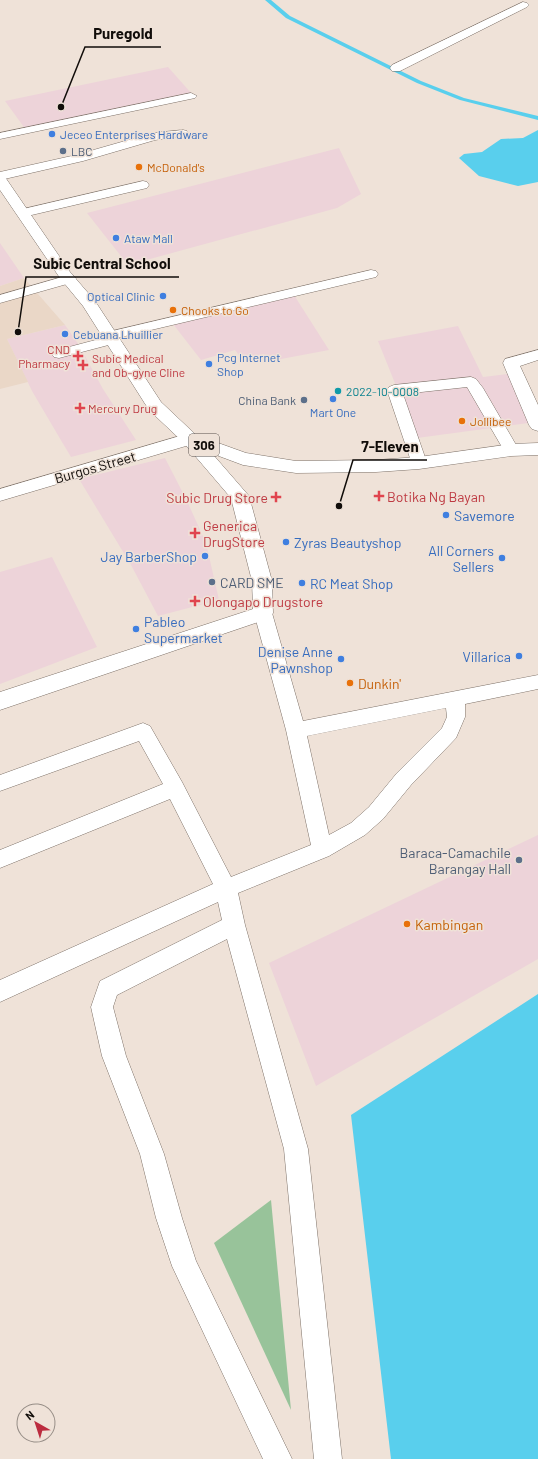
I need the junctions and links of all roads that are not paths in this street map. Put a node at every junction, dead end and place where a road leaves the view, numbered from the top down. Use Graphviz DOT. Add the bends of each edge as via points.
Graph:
graph roads {
  1 [pos="522,4"];
  2 [pos="396,68"];
  3 [pos="191,96"];
  4 [pos="183,133"];
  5 [pos="0,136"];
  6 [pos="0,176"];
  7 [pos="0,180"];
  8 [pos="143,185"];
  9 [pos="23,213"];
  10 [pos="371,274"];
  11 [pos="68,279"];
  12 [pos="0,299"];
  13 [pos="110,338"];
  14 [pos="59,354"];
  15 [pos="538,355"];
  16 [pos="538,425"];
  17 [pos="190,440"];
  18 [pos="538,449"];
  19 [pos="512,450"];
  20 [pos="419,463"];
  21 [pos="0,495"];
  22 [pos="263,613"];
  23 [pos="538,682"];
  24 [pos="455,698"];
  25 [pos="0,701"];
  26 [pos="296,730"];
  27 [pos="0,783"];
  28 [pos="175,788"];
  29 [pos="322,850"];
  30 [pos="0,859"];
  31 [pos="226,888"];
  32 [pos="234,925"];
  33 [pos="0,991"];
  34 [pos="278,1459"];
  35 [pos="328,1459"];
  1 -- 2 [label="street"];
  3 -- 5 [label="lane"];
  4 -- 6 [label="lane" via="167,134"];
  7 -- 9 [label="street, 306"];
  8 -- 9 [label="lane"];
  9 -- 11 [label="street, 306"];
  10 -- 13 [label="lane"];
  11 -- 12 [label="lane"];
  11 -- 13 [label="street, 306" via="89,304"];
  13 -- 14 [label="lane"];
  13 -- 17 [label="street, 306" via="155,406"];
  15 -- 16 [label="street" via="511,363"];
  17 -- 20 [label="street, 306" via="243,459 296,467"];
  17 -- 21 [label="street, Burgos Street"];
  17 -- 22 [label="street" via="240,496 262,581"];
  18 -- 19 [label="street, 306"];
  19 -- 20 [label="street, 306"];
  19 -- 20 [label="lane" via="471,382 394,390"];
  22 -- 25 [label="street"];
  22 -- 26 [label="lane"];
  23 -- 24 [label="lane"];
  24 -- 26 [label="lane"];
  24 -- 29 [label="lane" via="456,717 449,733 404,779 376,813 358,829"];
  26 -- 29 [label="lane"];
  27 -- 28 [label="lane" via="143,730"];
  28 -- 30 [label="lane"];
  28 -- 31 [label="lane"];
  29 -- 31 [label="lane"];
  31 -- 32 [label="lane"];
  31 -- 33 [label="lane"];
  32 -- 34 [label="lane" via="108,988 102,1007 114,1056 152,1154 185,1266"];
  32 -- 35 [label="lane" via="296,1149"];
}
